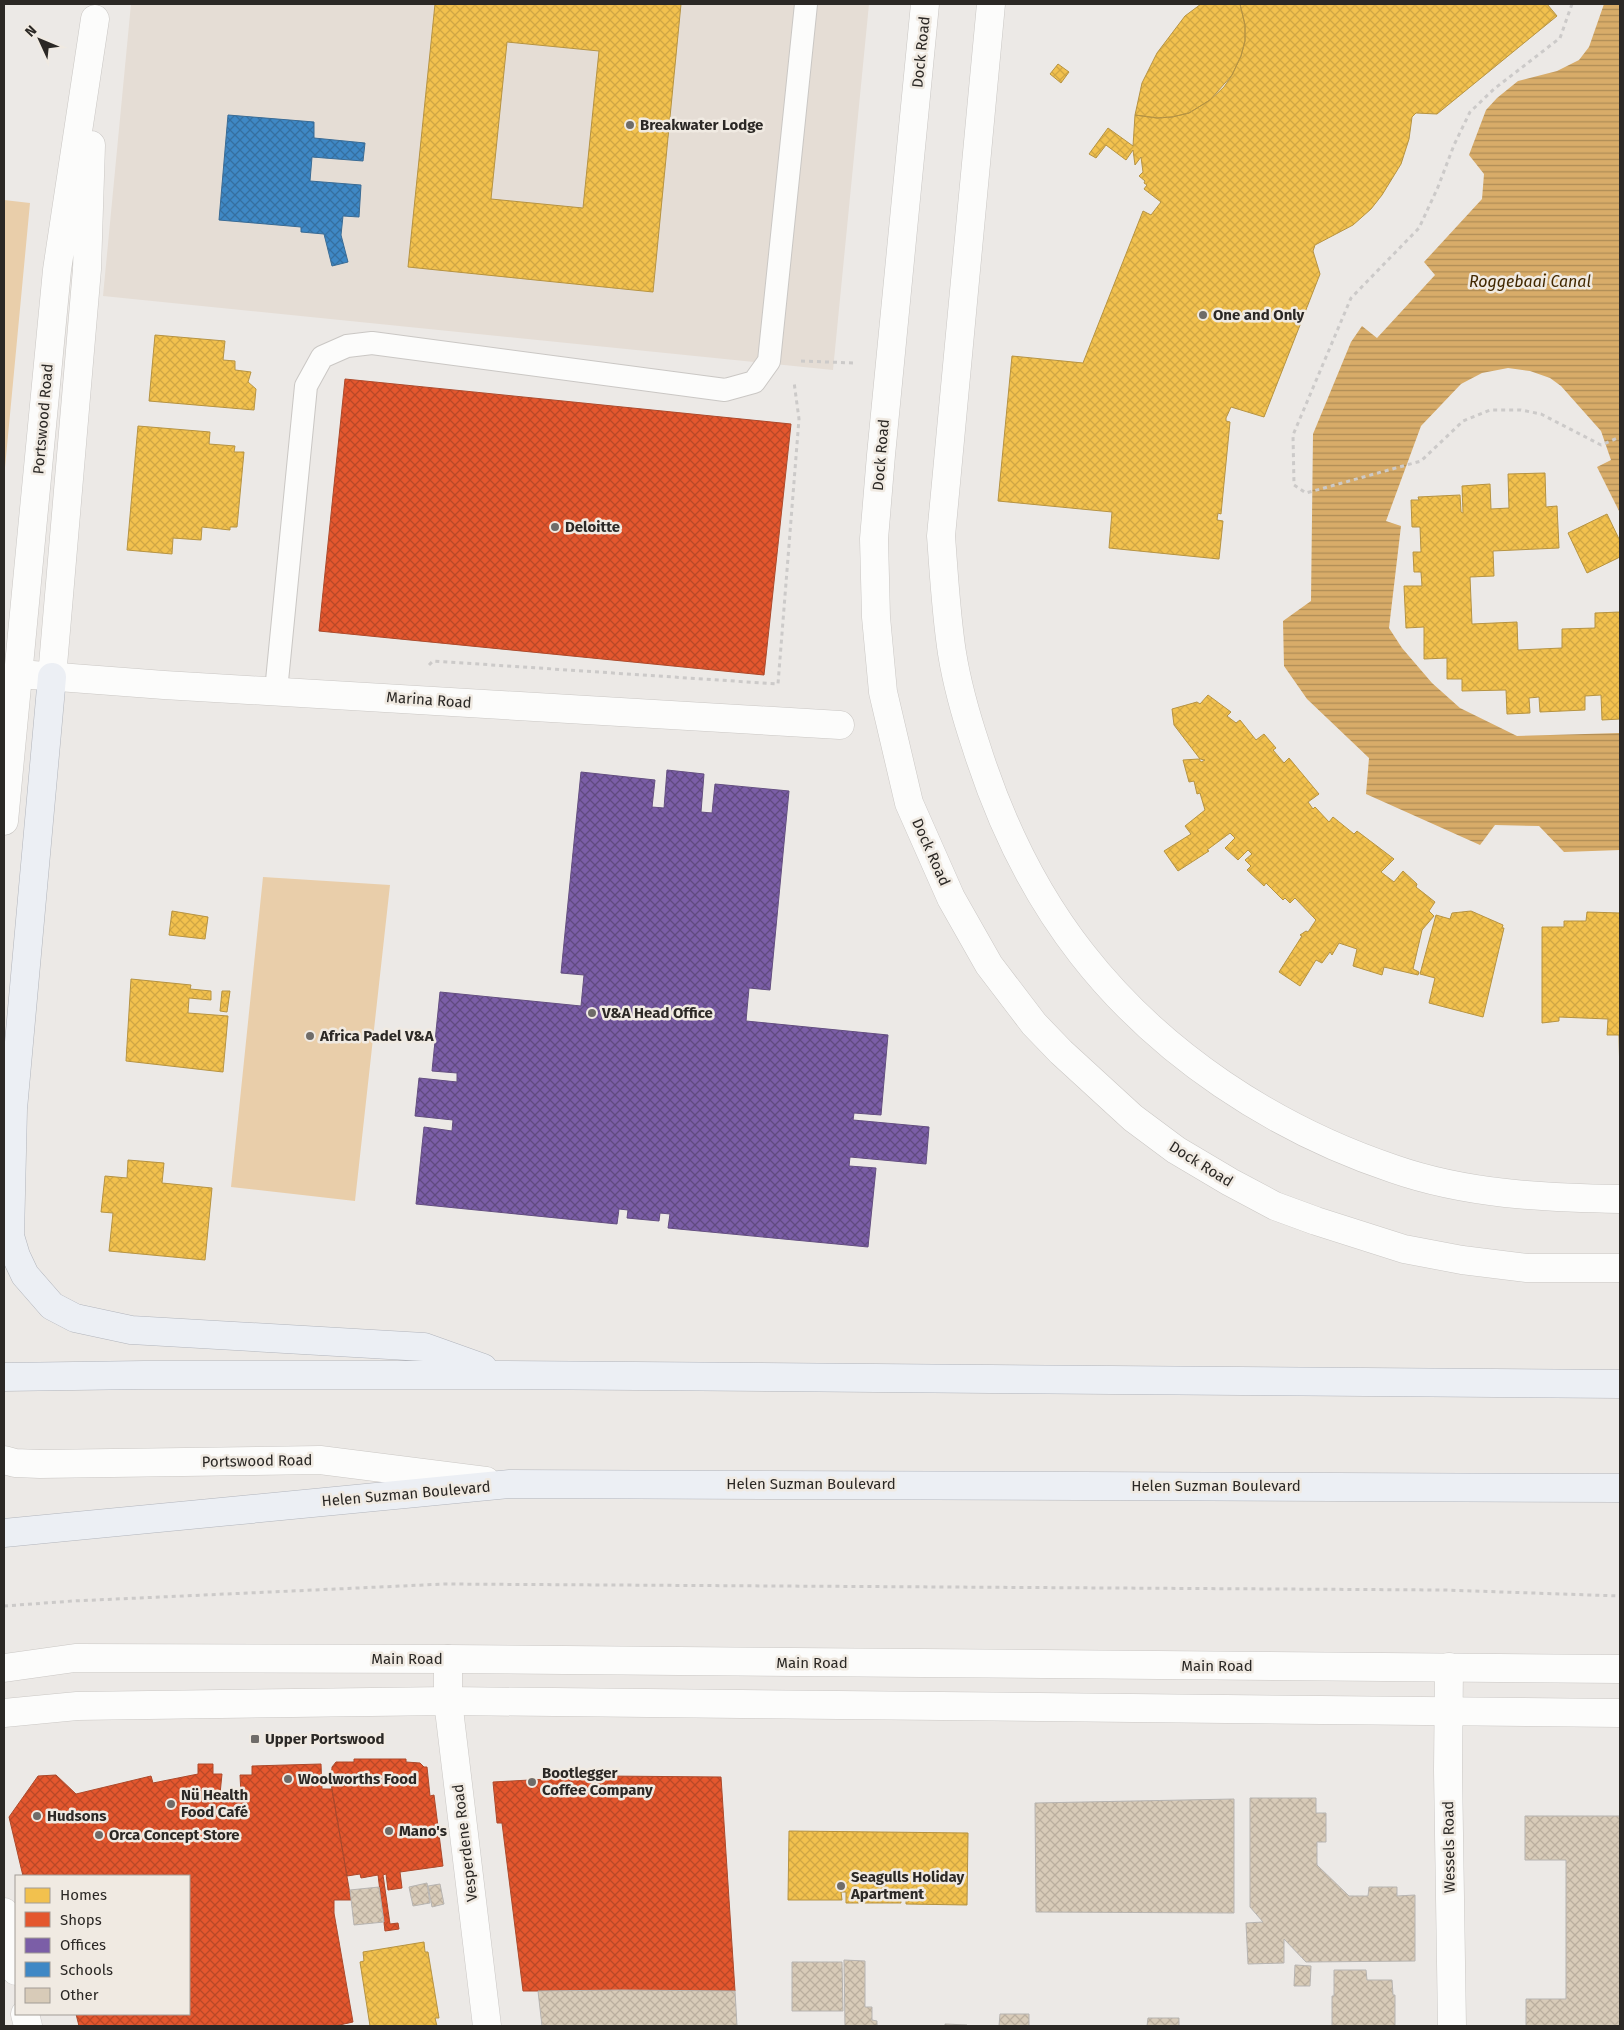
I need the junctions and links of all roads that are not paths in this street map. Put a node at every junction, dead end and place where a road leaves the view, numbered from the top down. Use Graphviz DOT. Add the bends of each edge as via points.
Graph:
graph roads {
  1 [pos="806,4"];
  2 [pos="926,4"];
  3 [pos="991,4"];
  4 [pos="96,11"];
  5 [pos="18,674"];
  6 [pos="52,677"];
  7 [pos="276,691"];
  8 [pos="840,725"];
  9 [pos="4,821"];
  10 [pos="1620,1199"];
  11 [pos="1620,1268"];
  12 [pos="503,1375"];
  13 [pos="4,1377"];
  14 [pos="1620,1384"];
  15 [pos="4,1460"];
  16 [pos="510,1484"];
  17 [pos="1620,1488"];
  18 [pos="4,1533"];
  19 [pos="448,1659"];
  20 [pos="1449,1667"];
  21 [pos="4,1668"];
  22 [pos="1620,1669"];
  23 [pos="448,1700"];
  24 [pos="1449,1712"];
  25 [pos="4,1713"];
  26 [pos="1620,1713"];
  27 [pos="4,1912"];
  28 [pos="15,1966"];
  29 [pos="487,2026"];
  30 [pos="1452,2026"];
  1 -- 7 [label="lane" via="770,354 769,361 754,382 725,390 372,343 347,346 322,357 306,386"];
  2 -- 11 [label="street, Dock Road" via="874,539 876,617 883,692 909,803 951,898 989,965 1034,1024 1061,1052 1132,1118 1176,1150 1230,1182 1274,1206 1404,1249 1527,1268"];
  3 -- 10 [label="street" via="941,536 954,662 966,716 988,783 1009,832 1045,899 1081,953 1107,983 1146,1023 1206,1074 1251,1104 1342,1150 1395,1170 1502,1192 1554,1198"];
  4 -- 5 [label="street, Portswood Road" via="57,270"];
  4 -- 6 [label="street, Portswood Road" via="87,269"];
  5 -- 6 [label="street, Marina Road"];
  5 -- 9 [label="street, Portswood Road"];
  6 -- 7 [label="street, Marina Road"];
  6 -- 12 [label="main road" via="13,1109 10,1236 25,1275 52,1306 75,1318 101,1325 131,1330 424,1347"];
  7 -- 8 [label="street, Marina Road"];
  12 -- 13 [label="main road"];
  12 -- 14 [label="main road"];
  15 -- 16 [label="street, Portswood Road" via="40,1464 320,1460"];
  16 -- 17 [label="main road, Helen Suzman Boulevard"];
  16 -- 18 [label="main road, Helen Suzman Boulevard"];
  19 -- 20 [label="street, Main Road"];
  19 -- 21 [label="street, Main Road" via="75,1658"];
  19 -- 23 [label="street, Vesperdene Road"];
  20 -- 22 [label="street, Main Road"];
  20 -- 24 [label="street, Wessels Road"];
  23 -- 24 [label="street"];
  23 -- 25 [label="street" via="76,1706"];
  23 -- 29 [label="street, Vesperdene Road"];
  24 -- 26 [label="street"];
  24 -- 30 [label="street, Wessels Road"];
  27 -- 28 [label="street"];
}
